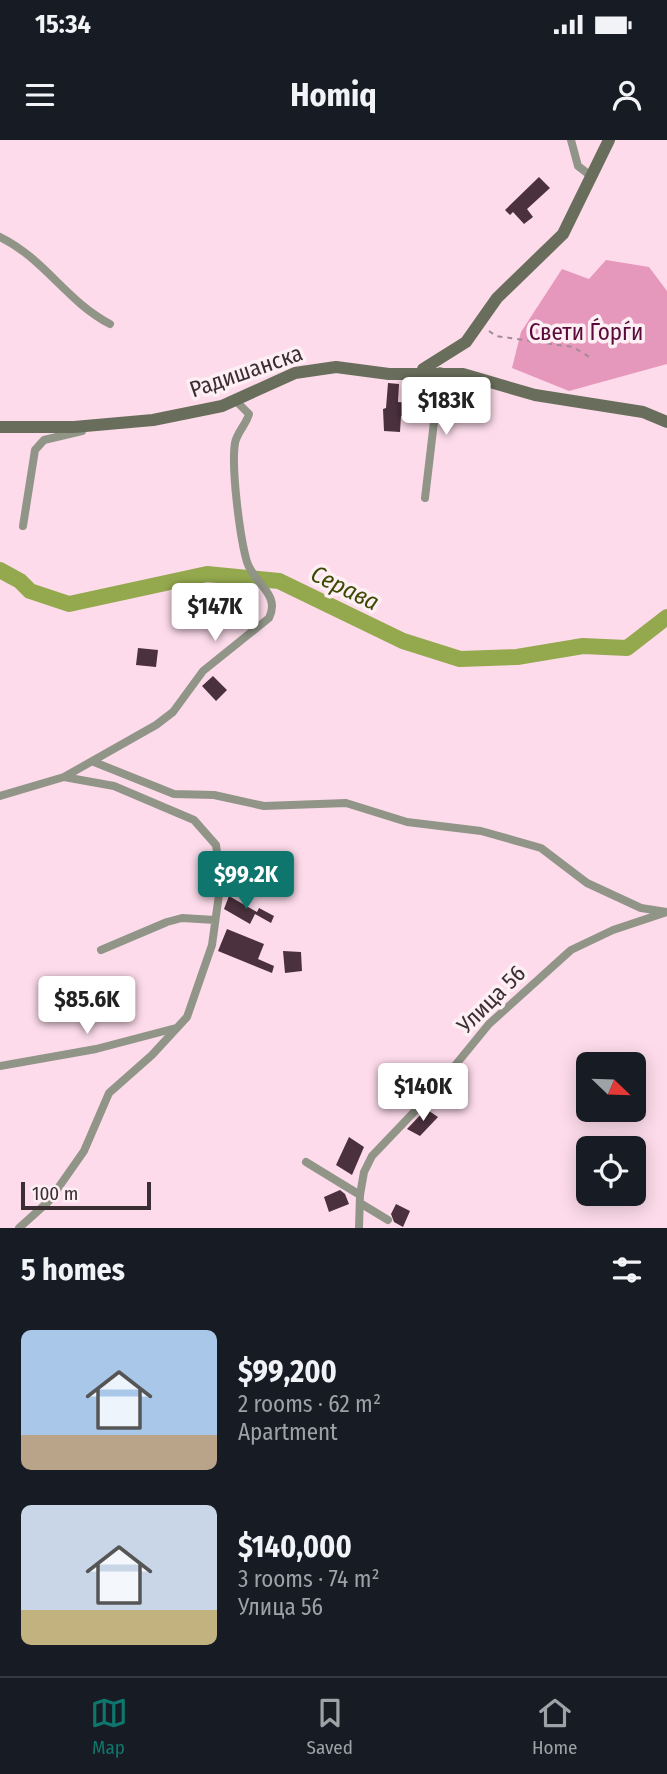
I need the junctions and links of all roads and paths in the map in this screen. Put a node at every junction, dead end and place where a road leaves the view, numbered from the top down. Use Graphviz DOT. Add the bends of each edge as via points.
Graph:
graph roads {
  1 [pos="572,140"];
  2 [pos="609,140"];
  3 [pos="591,176"];
  4 [pos="0,237"];
  5 [pos="110,324"];
  6 [pos="479,324"];
  7 [pos="591,358"];
  8 [pos="440,371"];
  9 [pos="417,373"];
  10 [pos="236,401"];
  11 [pos="667,422"];
  12 [pos="103,425"];
  13 [pos="0,426"];
  14 [pos="425,498"];
  15 [pos="23,526"];
  16 [pos="94,762"];
  17 [pos="64,777"];
  18 [pos="0,796"];
  19 [pos="667,912"];
  20 [pos="215,920"];
  21 [pos="101,950"];
  22 [pos="179,1027"];
  23 [pos="0,1066"];
  24 [pos="306,1162"];
  25 [pos="360,1199"];
  26 [pos="388,1220"];
  27 [pos="19,1228"];
  28 [pos="359,1228"];
  1 -- 3 [label="street" via="578,166"];
  2 -- 3 [label="street"];
  3 -- 6 [label="street" via="563,234 497,299"];
  4 -- 5 [label="street" via="29,253 67,293"];
  6 -- 7 [label="path" via="496,335 573,347"];
  6 -- 9 [label="street" via="458,348"];
  8 -- 9 [label="street, Радишанска"];
  8 -- 11 [label="street, Радишанска" via="551,399 643,412"];
  8 -- 14 [label="street"];
  9 -- 10 [label="street, Радишанска" via="316,369"];
  10 -- 12 [label="street, Радишанска"];
  10 -- 16 [label="street" via="249,414 235,447 245,553 251,574 270,595 273,611 263,626 203,671 168,716"];
  12 -- 13 [label="street, Радишанска"];
  12 -- 15 [label="street" via="39,444"];
  16 -- 17 [label="street"];
  16 -- 19 [label="street" via="169,793 214,795 264,806 346,803 416,823 481,831 541,848 587,883 641,908"];
  17 -- 18 [label="street"];
  17 -- 20 [label="street" via="114,786 194,820 213,840 218,853"];
  19 -- 25 [label="street, Улица 56" via="571,950 489,1024 372,1156"];
  20 -- 21 [label="street" via="175,920"];
  20 -- 22 [label="street" via="207,964"];
  22 -- 23 [label="street" via="96,1049"];
  22 -- 27 [label="street" via="109,1093 84,1151 49,1201"];
  24 -- 25 [label="street"];
  25 -- 26 [label="street"];
  25 -- 28 [label="street, Улица 56"];
}
